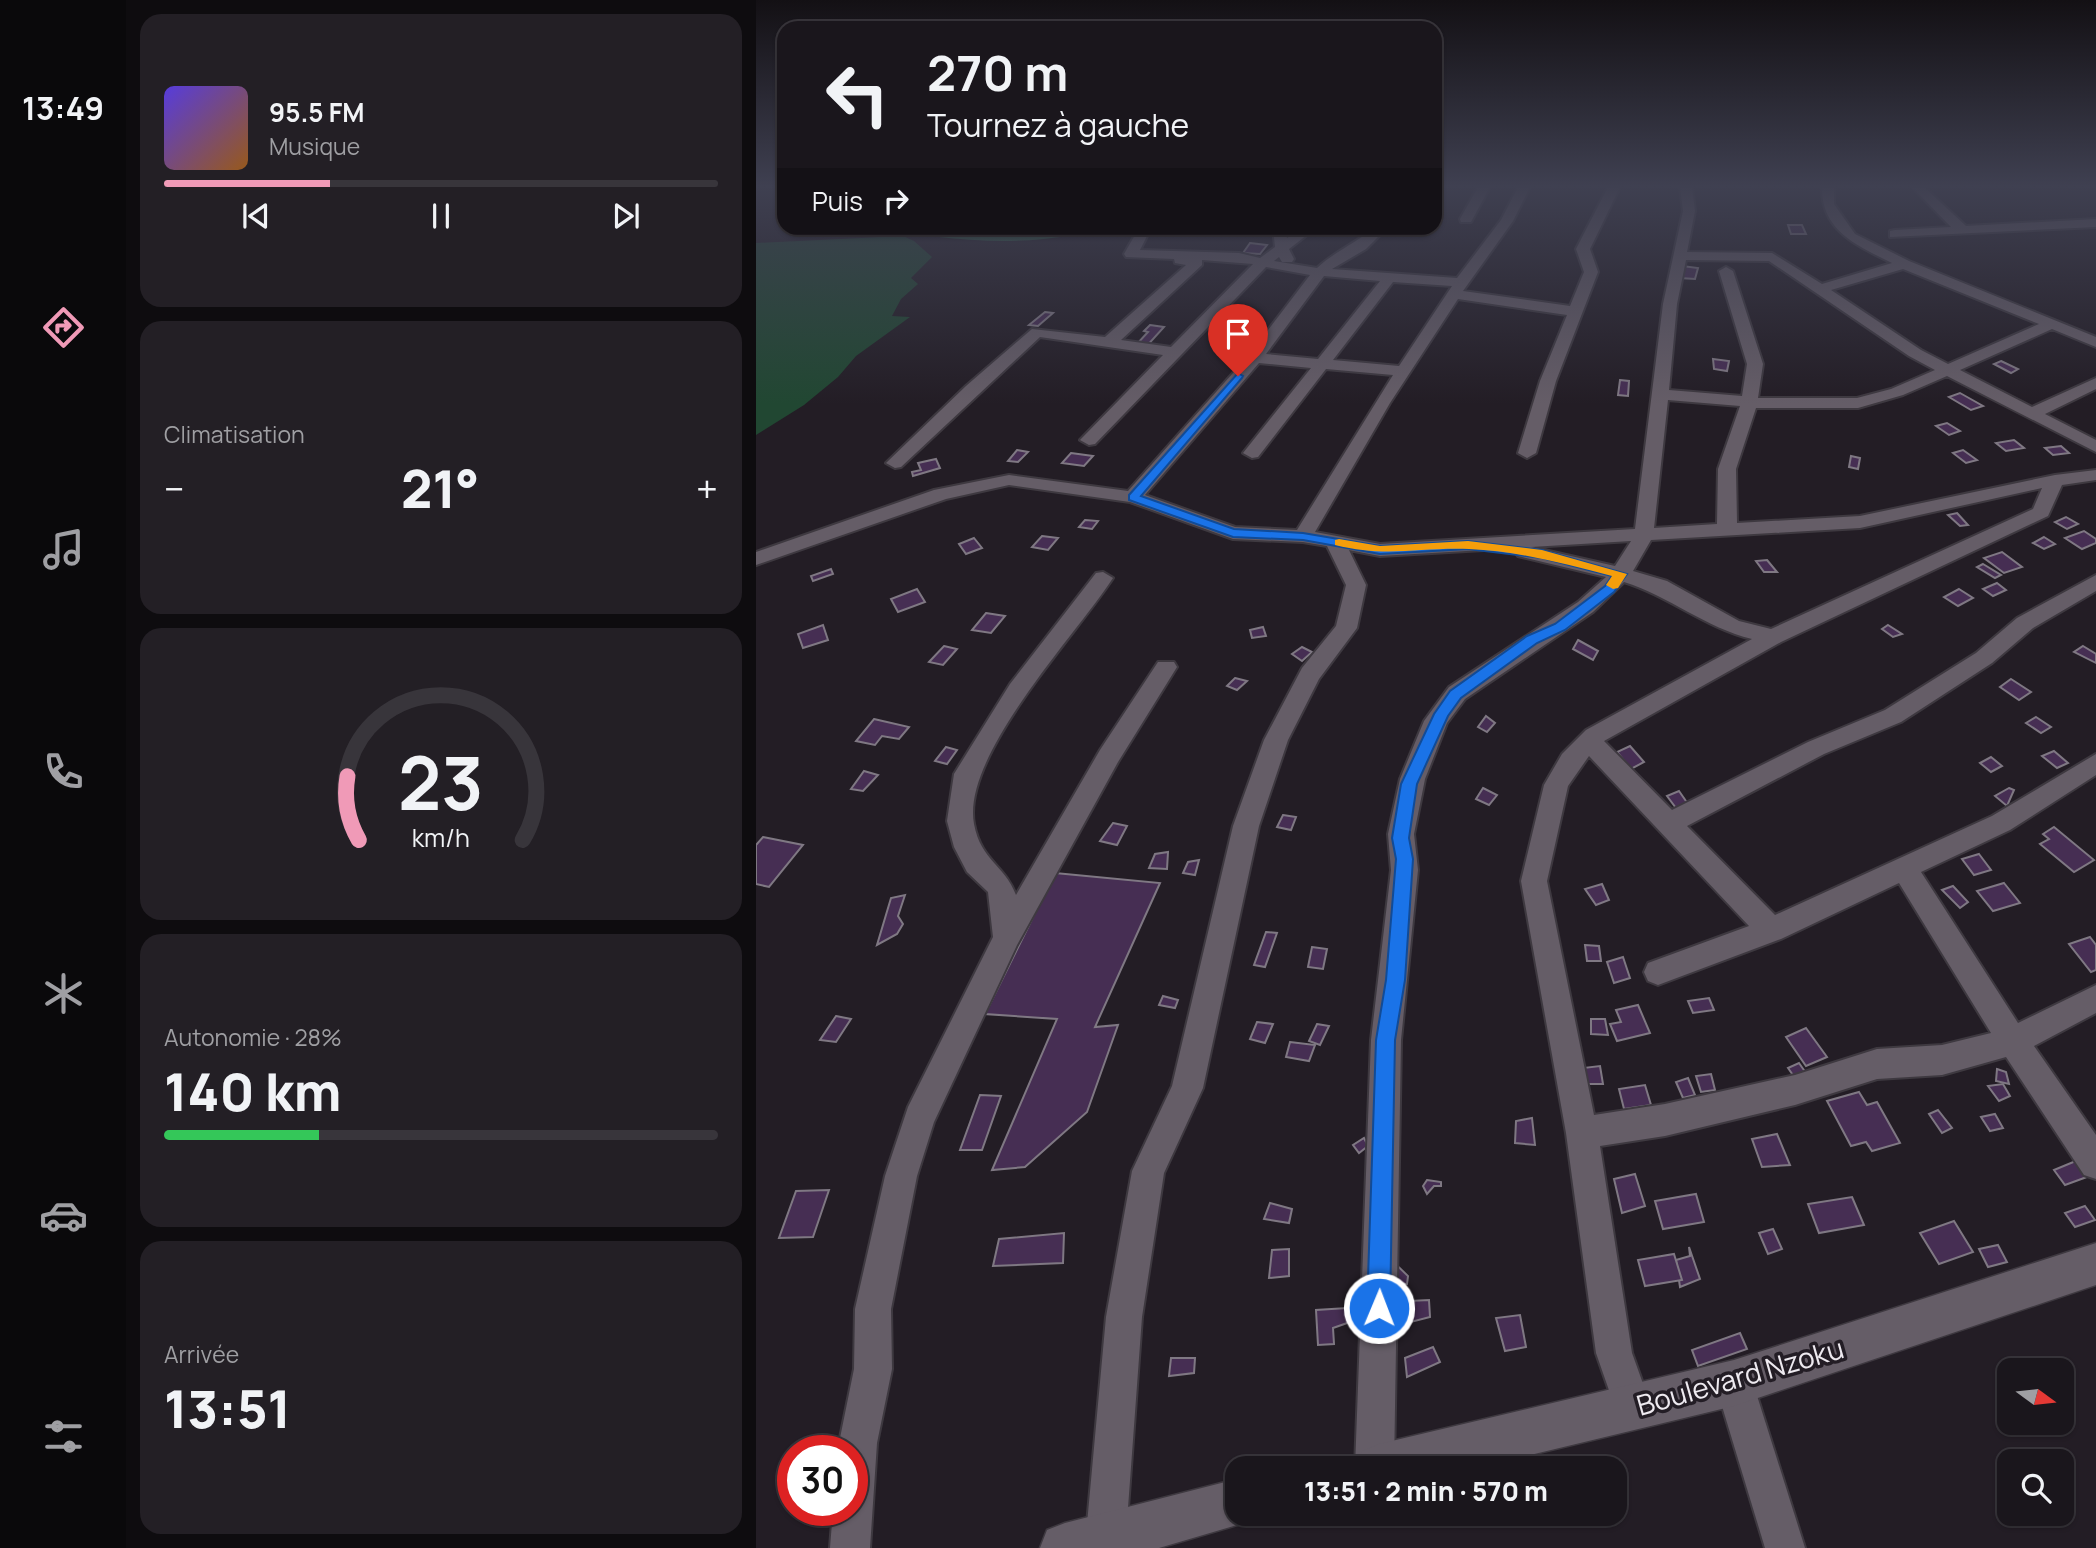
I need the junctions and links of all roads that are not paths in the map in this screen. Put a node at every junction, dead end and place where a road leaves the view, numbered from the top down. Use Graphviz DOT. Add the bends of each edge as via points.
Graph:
graph roads {
  1 [pos="1174,259"];
  2 [pos="1246,259"];
  3 [pos="1267,259"];
  4 [pos="1289,259"];
  5 [pos="1335,259"];
  6 [pos="1477,259"];
  7 [pos="1587,259"];
  8 [pos="1679,259"];
  9 [pos="1775,259"];
  10 [pos="1894,259"];
  11 [pos="1261,264"];
  12 [pos="1904,264"];
  13 [pos="1295,270"];
  14 [pos="1321,271"];
  15 [pos="1726,271"];
  16 [pos="1390,277"];
  17 [pos="1311,285"];
  18 [pos="1458,289"];
  19 [pos="1821,289"];
  20 [pos="1573,310"];
  21 [pos="2052,324"];
  22 [pos="2096,342"];
  23 [pos="1107,344"];
  24 [pos="1175,352"];
  25 [pos="1255,358"];
  26 [pos="1325,363"];
  27 [pos="1947,370"];
  28 [pos="1403,371"];
  29 [pos="2096,383"];
  30 [pos="1658,394"];
  31 [pos="1749,403"];
  32 [pos="2032,414"];
  33 [pos="1089,440"];
  34 [pos="2096,447"];
  35 [pos="1252,453"];
  36 [pos="1527,453"];
  37 [pos="895,463"];
  38 [pos="2096,475"];
  39 [pos="2055,480"];
  40 [pos="1133,498"];
  41 [pos="1727,530"];
  42 [pos="1644,535"];
  43 [pos="1303,536"];
  44 [pos="1335,542"];
  45 [pos="1468,545"];
  46 [pos="756,559"];
  47 [pos="1620,574"];
  48 [pos="1103,578"];
  49 [pos="2096,582"];
  50 [pos="1773,637"];
  51 [pos="1167,667"];
  52 [pos="1589,741"];
  53 [pos="2096,763"];
  54 [pos="1670,823"];
  55 [pos="1904,868"];
  56 [pos="1771,930"];
  57 [pos="1007,937"];
  58 [pos="1658,972"];
  59 [pos="2096,998"];
  60 [pos="2013,1041"];
  61 [pos="1581,1133"];
  62 [pos="2096,1163"];
  63 [pos="2096,1264"];
  64 [pos="1734,1383"];
  65 [pos="1632,1406"];
  66 [pos="1377,1456"];
  67 [pos="1426,1456"];
  68 [pos="1225,1506"];
  69 [pos="1093,1544"];
  70 [pos="850,1548"];
  71 [pos="1785,1548"];
  1 -- 23 [label="street" via="1197,262"];
  2 -- 11 [label="street"];
  3 -- 11 [label="street"];
  4 -- 13 [label="street"];
  5 -- 14 [label="street"];
  6 -- 18 [label="street"];
  7 -- 20 [label="street" via="1591,272"];
  8 -- 30 [label="street"];
  9 -- 19 [label="street"];
  10 -- 12 [label="street"];
  11 -- 13 [label="street"];
  11 -- 24 [label="street"];
  12 -- 19 [label="street"];
  12 -- 21 [label="street"];
  13 -- 14 [label="street"];
  13 -- 17 [label="street"];
  14 -- 16 [label="street"];
  14 -- 17 [label="street"];
  15 -- 31 [label="street" via="1755,365"];
  16 -- 18 [label="street"];
  16 -- 26 [label="street"];
  17 -- 25 [label="street"];
  18 -- 20 [label="street"];
  18 -- 28 [label="street"];
  19 -- 27 [label="street"];
  20 -- 36 [label="street"];
  21 -- 22 [label="street"];
  21 -- 27 [label="street"];
  23 -- 24 [label="street"];
  23 -- 37 [label="street" via="1037,332"];
  24 -- 33 [label="street"];
  25 -- 26 [label="street"];
  25 -- 40 [label="street"];
  26 -- 28 [label="street"];
  26 -- 35 [label="street"];
  27 -- 31 [label="street" via="1858,403"];
  27 -- 32 [label="street"];
  28 -- 43 [label="street"];
  29 -- 32 [label="street"];
  30 -- 31 [label="street"];
  30 -- 42 [label="street"];
  31 -- 41 [label="street" via="1727,469"];
  32 -- 34 [label="street"];
  38 -- 39 [label="street"];
  39 -- 41 [label="street" via="1860,522"];
  39 -- 50 [label="street" via="2041,512"];
  40 -- 43 [label="street" via="1233,533"];
  40 -- 46 [label="street" via="1009,480 972,485"];
  41 -- 42 [label="street"];
  42 -- 45 [label="street"];
  42 -- 47 [label="street"];
  43 -- 44 [label="street"];
  44 -- 45 [label="street" via="1380,550"];
  44 -- 69 [label="street" via="1356,585 1346,628 1310,674 1276,740 1246,826 1187,1088 1148,1171"];
  45 -- 47 [label="street" via="1542,554"];
  47 -- 50 [label="street" via="1660,586 1732,627"];
  47 -- 66 [label="street" via="1610,589 1560,627 1532,639 1456,695 1441,714 1409,784 1401,838 1405,859 1395,980 1386,1040"];
  48 -- 57 [label="street" via="1039,660 966,774 960,821 976,864 999,885"];
  49 -- 54 [label="street" via="2025,623 1984,658 1893,716 1816,748"];
  50 -- 52 [label="street"];
  51 -- 57 [label="street" via="1109,755"];
  52 -- 54 [label="street"];
  52 -- 61 [label="street" via="1556,785 1534,881"];
  53 -- 55 [label="street" via="2001,823"];
  54 -- 56 [label="street"];
  55 -- 56 [label="street"];
  55 -- 60 [label="street"];
  56 -- 58 [label="street"];
  57 -- 70 [label="street" via="919,1118 901,1176 873,1309 873,1369 858,1443"];
  59 -- 60 [label="street"];
  60 -- 61 [label="street" via="1942,1060 1877,1064 1795,1090 1665,1120"];
  60 -- 62 [label="street"];
  61 -- 65 [label="street" via="1614,1353"];
  63 -- 64 [label="street, Boulevard Nzoku"];
  64 -- 65 [label="street, Boulevard Nzoku"];
  64 -- 71 [label="street"];
  65 -- 67 [label="street, Boulevard Nzoku"];
  68 -- 69 [label="street"];
}
